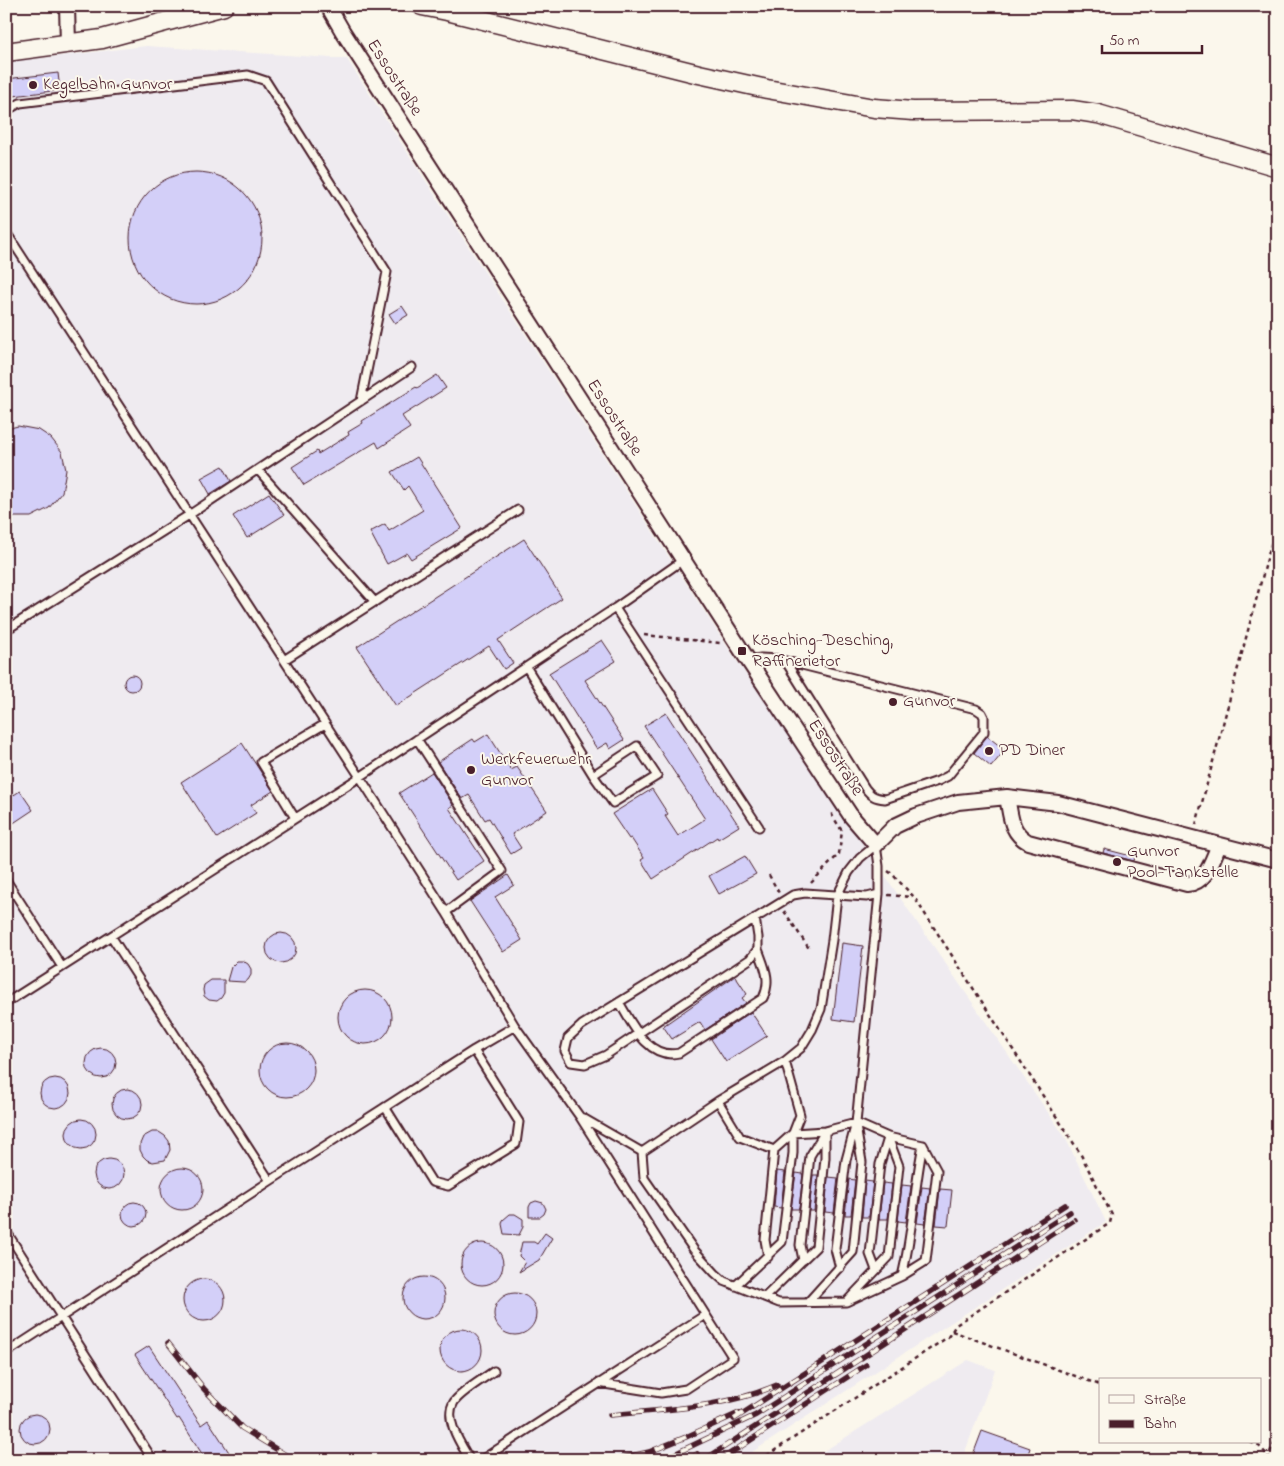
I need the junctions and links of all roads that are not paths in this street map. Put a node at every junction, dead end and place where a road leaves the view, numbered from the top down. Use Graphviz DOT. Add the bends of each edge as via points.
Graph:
graph roads {
  1 [pos="67,6"];
  2 [pos="224,6"];
  3 [pos="328,6"];
  4 [pos="422,6"];
  5 [pos="68,44"];
  6 [pos="6,52"];
  7 [pos="6,112"];
  8 [pos="1278,167"];
  9 [pos="6,232"];
  10 [pos="412,367"];
  11 [pos="360,401"];
  12 [pos="258,470"];
  13 [pos="518,510"];
  14 [pos="189,515"];
  15 [pos="683,560"];
  16 [pos="375,602"];
  17 [pos="615,608"];
  18 [pos="6,630"];
  19 [pos="284,660"];
  20 [pos="748,660"];
  21 [pos="786,662"];
  22 [pos="526,668"];
  23 [pos="325,724"];
  24 [pos="417,739"];
  25 [pos="593,775"];
  26 [pos="360,777"];
  27 [pos="1006,798"];
  28 [pos="295,818"];
  29 [pos="759,827"];
  30 [pos="1219,844"];
  31 [pos="876,845"];
  32 [pos="1278,860"];
  33 [pos="6,880"];
  34 [pos="879,894"];
  35 [pos="838,896"];
  36 [pos="446,912"];
  37 [pos="755,918"];
  38 [pos="111,936"];
  39 [pos="758,949"];
  40 [pos="62,967"];
  41 [pos="620,1002"];
  42 [pos="6,1004"];
  43 [pos="516,1026"];
  44 [pos="637,1034"];
  45 [pos="474,1050"];
  46 [pos="785,1061"];
  47 [pos="718,1101"];
  48 [pos="385,1108"];
  49 [pos="580,1117"];
  50 [pos="856,1123"];
  51 [pos="825,1131"];
  52 [pos="793,1133"];
  53 [pos="888,1137"];
  54 [pos="923,1145"];
  55 [pos="774,1150"];
  56 [pos="642,1152"];
  57 [pos="270,1181"];
  58 [pos="6,1231"];
  59 [pos="768,1256"];
  60 [pos="803,1260"];
  61 [pos="840,1268"];
  62 [pos="876,1270"];
  63 [pos="902,1276"];
  64 [pos="736,1286"];
  65 [pos="765,1297"];
  66 [pos="808,1302"];
  67 [pos="846,1302"];
  68 [pos="705,1315"];
  69 [pos="62,1317"];
  70 [pos="6,1353"];
  71 [pos="494,1371"];
  72 [pos="598,1383"];
  73 [pos="154,1460"];
  74 [pos="470,1460"];
  75 [pos="481,1460"];
  1 -- 5 [label="street"];
  2 -- 5 [label="street" via="130,32"];
  3 -- 15 [label="street, Essostraße"];
  4 -- 8 [label="street" via="748,85 874,108 913,112 1072,110 1098,114"];
  5 -- 6 [label="street"];
  7 -- 11 [label="lane" via="20,103 238,76 248,75 266,81 387,272"];
  9 -- 14 [label="lane"];
  10 -- 11 [label="lane"];
  11 -- 12 [label="lane"];
  12 -- 14 [label="lane"];
  12 -- 16 [label="lane"];
  13 -- 16 [label="lane"];
  14 -- 18 [label="lane"];
  14 -- 19 [label="lane"];
  15 -- 17 [label="lane"];
  15 -- 20 [label="street, Essostraße"];
  16 -- 19 [label="lane"];
  17 -- 22 [label="lane"];
  17 -- 29 [label="lane"];
  19 -- 23 [label="lane"];
  20 -- 21 [label="lane" via="761,658"];
  20 -- 31 [label="street, Essostraße" via="836,795"];
  21 -- 21 [label="lane" via="865,788 877,798 885,799 948,776 984,732 984,717 976,708"];
  22 -- 24 [label="lane"];
  22 -- 25 [label="lane"];
  23 -- 26 [label="lane"];
  23 -- 28 [label="lane" via="261,762"];
  24 -- 26 [label="lane"];
  24 -- 36 [label="lane" via="502,871"];
  25 -- 25 [label="lane" via="613,803 657,776 638,746"];
  26 -- 28 [label="lane"];
  26 -- 36 [label="lane"];
  27 -- 30 [label="street" via="1058,803"];
  27 -- 30 [label="street" via="1014,830 1028,842 1187,884 1193,884 1206,874"];
  27 -- 31 [label="street" via="958,802 916,816 895,826"];
  28 -- 38 [label="lane"];
  30 -- 32 [label="street"];
  31 -- 34 [label="lane"];
  31 -- 35 [label="lane" via="860,858"];
  33 -- 40 [label="lane"];
  34 -- 35 [label="lane"];
  34 -- 50 [label="lane"];
  35 -- 37 [label="lane" via="805,892 793,895"];
  35 -- 46 [label="lane" via="820,1009 800,1048"];
  36 -- 43 [label="lane"];
  37 -- 39 [label="lane"];
  37 -- 41 [label="lane"];
  38 -- 40 [label="lane"];
  38 -- 57 [label="lane"];
  39 -- 44 [label="lane" via="750,959"];
  39 -- 44 [label="lane" via="768,978 768,989 763,998 679,1053 657,1052"];
  40 -- 42 [label="lane"];
  41 -- 44 [label="lane"];
  41 -- 44 [label="lane" via="582,1025 568,1038 565,1051 570,1062 585,1064 606,1055"];
  43 -- 45 [label="lane"];
  43 -- 49 [label="lane"];
  45 -- 48 [label="lane"];
  45 -- 48 [label="lane" via="519,1122 516,1144 448,1186 432,1182"];
  46 -- 47 [label="lane"];
  46 -- 52 [label="lane" via="800,1115"];
  47 -- 55 [label="lane" via="740,1137"];
  47 -- 56 [label="lane"];
  48 -- 57 [label="lane"];
  49 -- 56 [label="lane"];
  49 -- 68 [label="lane"];
  50 -- 51 [label="lane"];
  50 -- 53 [label="lane"];
  50 -- 61 [label="lane" via="846,1160 835,1249"];
  50 -- 61 [label="lane" via="862,1162 853,1252"];
  51 -- 52 [label="lane"];
  51 -- 60 [label="lane" via="810,1156 800,1245"];
  51 -- 60 [label="lane" via="816,1247"];
  52 -- 55 [label="lane"];
  52 -- 59 [label="lane" via="782,1242"];
  53 -- 54 [label="lane"];
  53 -- 62 [label="lane" via="880,1164 870,1254"];
  53 -- 62 [label="lane" via="899,1166 889,1257"];
  54 -- 63 [label="lane"];
  54 -- 63 [label="lane" via="937,1171 926,1261"];
  55 -- 59 [label="lane" via="765,1240"];
  56 -- 64 [label="lane" via="644,1178 694,1250 724,1281"];
  57 -- 69 [label="lane"];
  58 -- 69 [label="lane"];
  59 -- 64 [label="lane"];
  60 -- 65 [label="lane"];
  61 -- 66 [label="lane"];
  62 -- 67 [label="lane"];
  63 -- 67 [label="lane"];
  64 -- 65 [label="lane"];
  65 -- 66 [label="lane" via="780,1303"];
  66 -- 67 [label="lane"];
  68 -- 72 [label="lane"];
  68 -- 72 [label="lane" via="733,1358 686,1389 661,1392"];
  69 -- 70 [label="lane"];
  69 -- 73 [label="lane"];
  71 -- 74 [label="lane" via="460,1395 451,1409 456,1437"];
  72 -- 75 [label="lane"];
}
